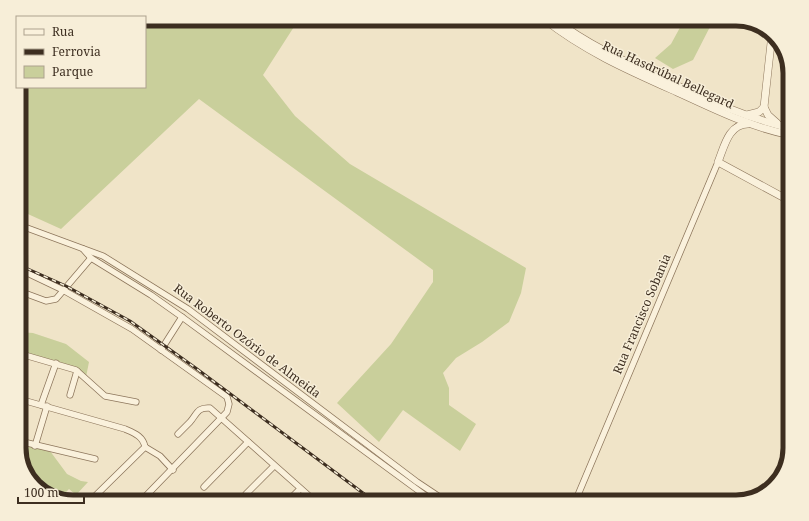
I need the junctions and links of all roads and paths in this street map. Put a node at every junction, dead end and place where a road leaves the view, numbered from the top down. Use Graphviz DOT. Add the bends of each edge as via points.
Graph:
graph roads {
  1 [pos="553,26"];
  2 [pos="565,26"];
  3 [pos="771,42"];
  4 [pos="764,106"];
  5 [pos="720,112"];
  6 [pos="745,115"];
  7 [pos="750,124"];
  8 [pos="782,126"];
  9 [pos="783,133"];
  10 [pos="730,134"];
  11 [pos="718,162"];
  12 [pos="783,197"];
  13 [pos="26,228"];
  14 [pos="81,248"];
  15 [pos="91,258"];
  16 [pos="26,273"];
  17 [pos="63,290"];
  18 [pos="26,294"];
  19 [pos="182,317"];
  20 [pos="161,350"];
  21 [pos="26,355"];
  22 [pos="56,363"];
  23 [pos="77,372"];
  24 [pos="70,395"];
  25 [pos="26,401"];
  26 [pos="136,402"];
  27 [pos="44,406"];
  28 [pos="317,407"];
  29 [pos="313,413"];
  30 [pos="222,418"];
  31 [pos="334,420"];
  32 [pos="330,426"];
  33 [pos="178,434"];
  34 [pos="248,442"];
  35 [pos="26,444"];
  36 [pos="35,446"];
  37 [pos="145,446"];
  38 [pos="95,459"];
  39 [pos="274,466"];
  40 [pos="173,470"];
  41 [pos="417,482"];
  42 [pos="204,487"];
  43 [pos="413,487"];
  44 [pos="300,489"];
  45 [pos="429,490"];
  46 [pos="246,494"];
  47 [pos="96,495"];
  48 [pos="147,495"];
  49 [pos="294,495"];
  50 [pos="307,495"];
  51 [pos="425,495"];
  52 [pos="426,495"];
  53 [pos="436,495"];
  54 [pos="578,495"];
  1 -- 5 [label="street, Rua Hasdrúbal Bellegard" via="610,62"];
  2 -- 6 [label="street, Rua Hasdrúbal Bellegard" via="608,54"];
  3 -- 4 [label="street"];
  4 -- 6 [label="street" via="759,112"];
  4 -- 8 [label="street" via="771,119"];
  5 -- 7 [label="street, Rua Hasdrúbal Bellegard"];
  5 -- 10 [label="street" via="730,124"];
  6 -- 8 [label="street, Rua Hasdrúbal Bellegard"];
  7 -- 9 [label="street, Rua Hasdrúbal Bellegard"];
  7 -- 10 [label="street" via="740,125"];
  10 -- 11 [label="street, Rua Francisco Sobania"];
  11 -- 12 [label="street"];
  11 -- 54 [label="street, Rua Francisco Sobania"];
  13 -- 14 [label="street, Rua Roberto Ozório de Almeida"];
  14 -- 15 [label="street"];
  14 -- 28 [label="street, Rua Roberto Ozório de Almeida" via="103,256 160,290"];
  15 -- 17 [label="street"];
  15 -- 19 [label="street"];
  16 -- 17 [label="street"];
  17 -- 18 [label="street" via="56,299 46,301"];
  17 -- 20 [label="street" via="132,329"];
  19 -- 20 [label="street"];
  19 -- 29 [label="street"];
  20 -- 30 [label="street" via="227,398 227,412"];
  21 -- 22 [label="street"];
  22 -- 23 [label="street"];
  22 -- 27 [label="street"];
  23 -- 24 [label="street"];
  23 -- 26 [label="street" via="104,396"];
  25 -- 27 [label="street"];
  27 -- 36 [label="street"];
  27 -- 37 [label="street" via="126,429 137,434"];
  28 -- 29 [label="street"];
  28 -- 31 [label="street, Rua Roberto Ozório de Almeida"];
  29 -- 32 [label="street"];
  30 -- 33 [label="street" via="210,408 203,408 196,411 190,422"];
  30 -- 34 [label="street"];
  30 -- 40 [label="street"];
  31 -- 32 [label="street"];
  31 -- 41 [label="street, Rua Roberto Ozório de Almeida"];
  32 -- 43 [label="street"];
  34 -- 39 [label="street"];
  34 -- 42 [label="street"];
  35 -- 36 [label="street"];
  36 -- 38 [label="street"];
  37 -- 40 [label="street" via="160,456"];
  37 -- 47 [label="street"];
  39 -- 44 [label="street"];
  39 -- 46 [label="street"];
  40 -- 48 [label="street"];
  41 -- 43 [label="street"];
  41 -- 45 [label="street, Rua Roberto Ozório de Almeida"];
  43 -- 51 [label="street"];
  44 -- 49 [label="street"];
  44 -- 50 [label="street"];
  45 -- 52 [label="street"];
  45 -- 53 [label="street, Rua Roberto Ozório de Almeida"];
}
